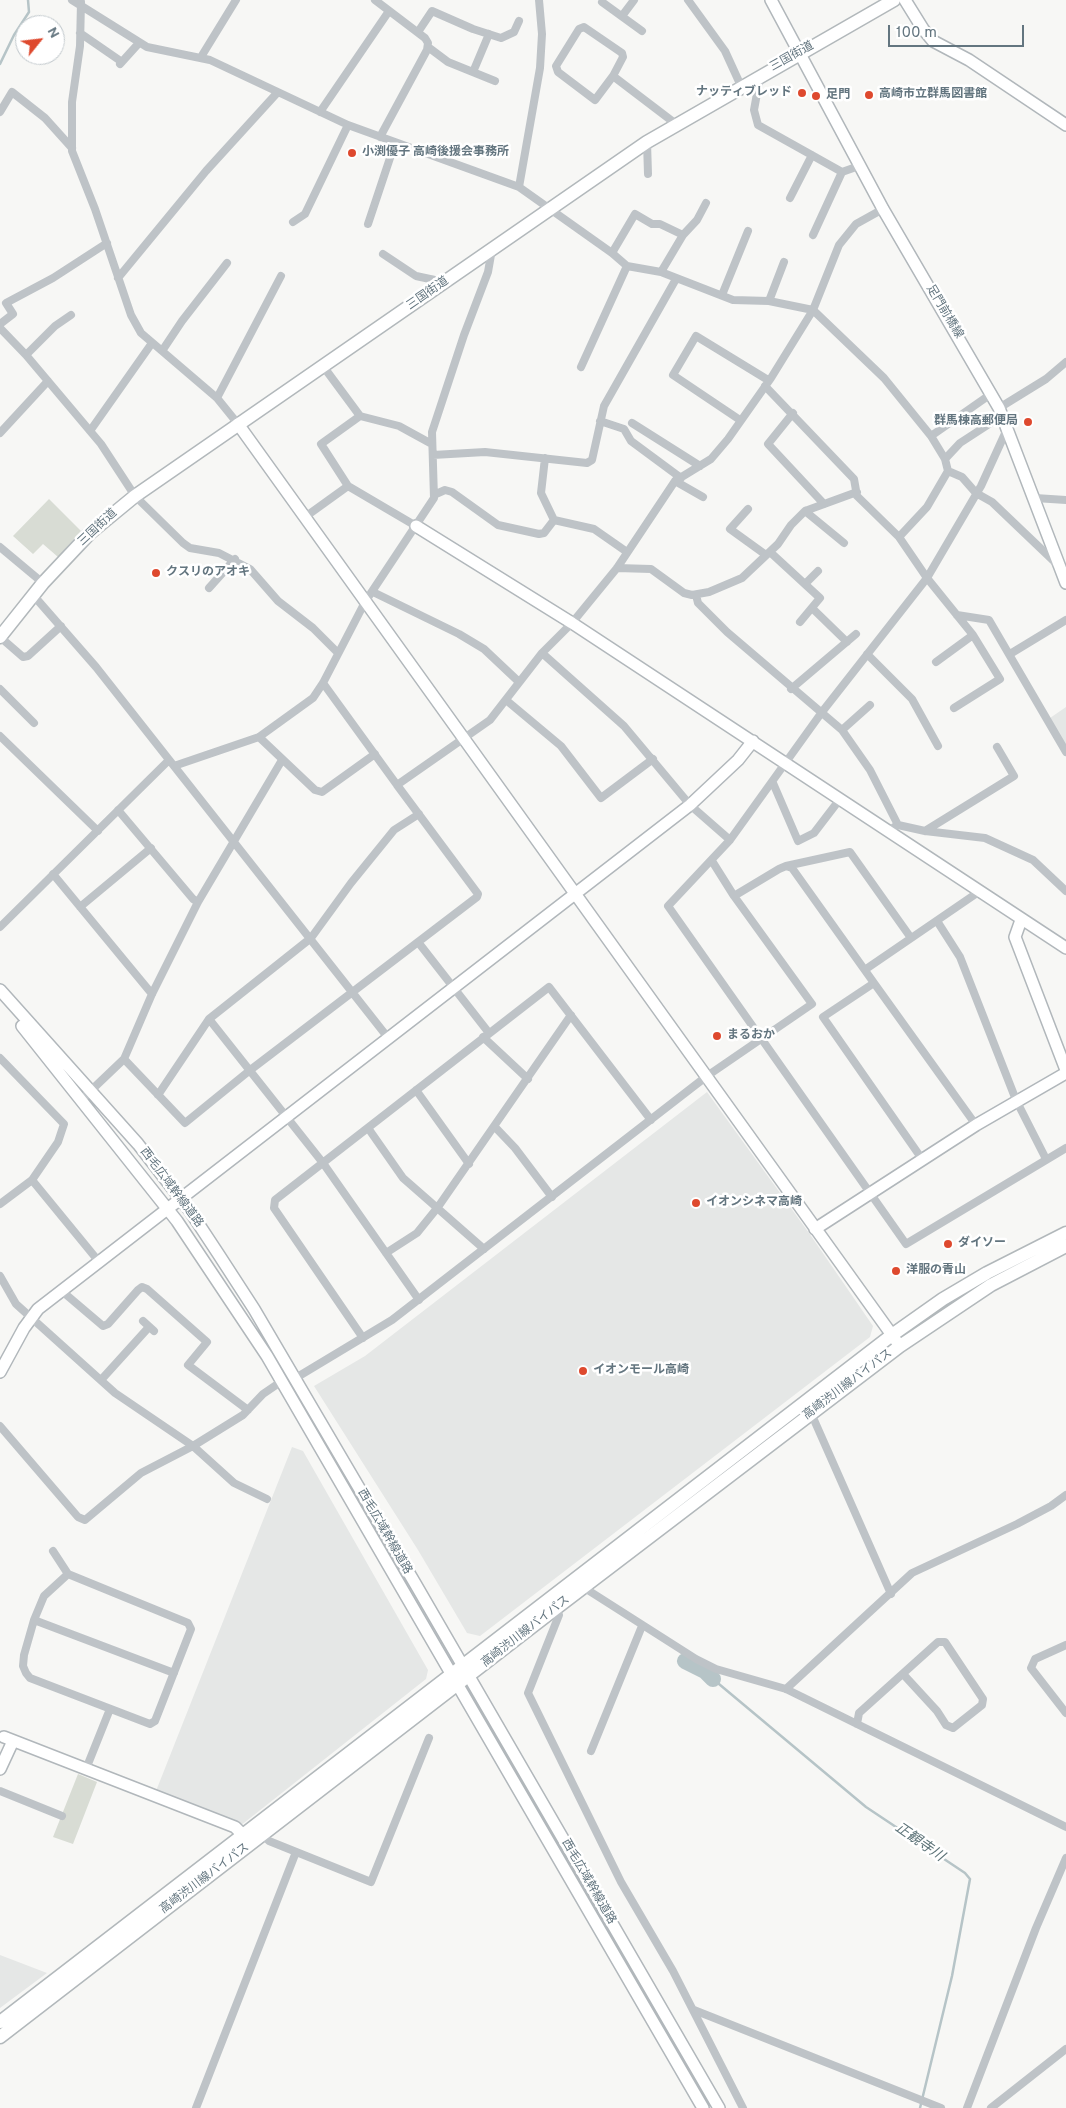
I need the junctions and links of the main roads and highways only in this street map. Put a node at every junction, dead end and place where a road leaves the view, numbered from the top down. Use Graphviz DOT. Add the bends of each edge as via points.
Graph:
graph roads {
  1 [pos="894,0"];
  2 [pos="0,637"];
  3 [pos="1066,1233"];
  4 [pos="1066,1246"];
  5 [pos="896,1340"];
  6 [pos="0,2022"];
  7 [pos="0,2038"];
  1 -- 2 [label="main road, 三国街道" via="647,142 134,496 90,533"];
  3 -- 5 [label="main road, 高崎渋川線バイパス" via="943,1299"];
  4 -- 5 [label="main road, 高崎渋川線バイパス"];
  5 -- 6 [label="main road, 高崎渋川線バイパス" via="462,1665"];
  5 -- 7 [label="main road, 高崎渋川線バイパス" via="811,1413"];
}
